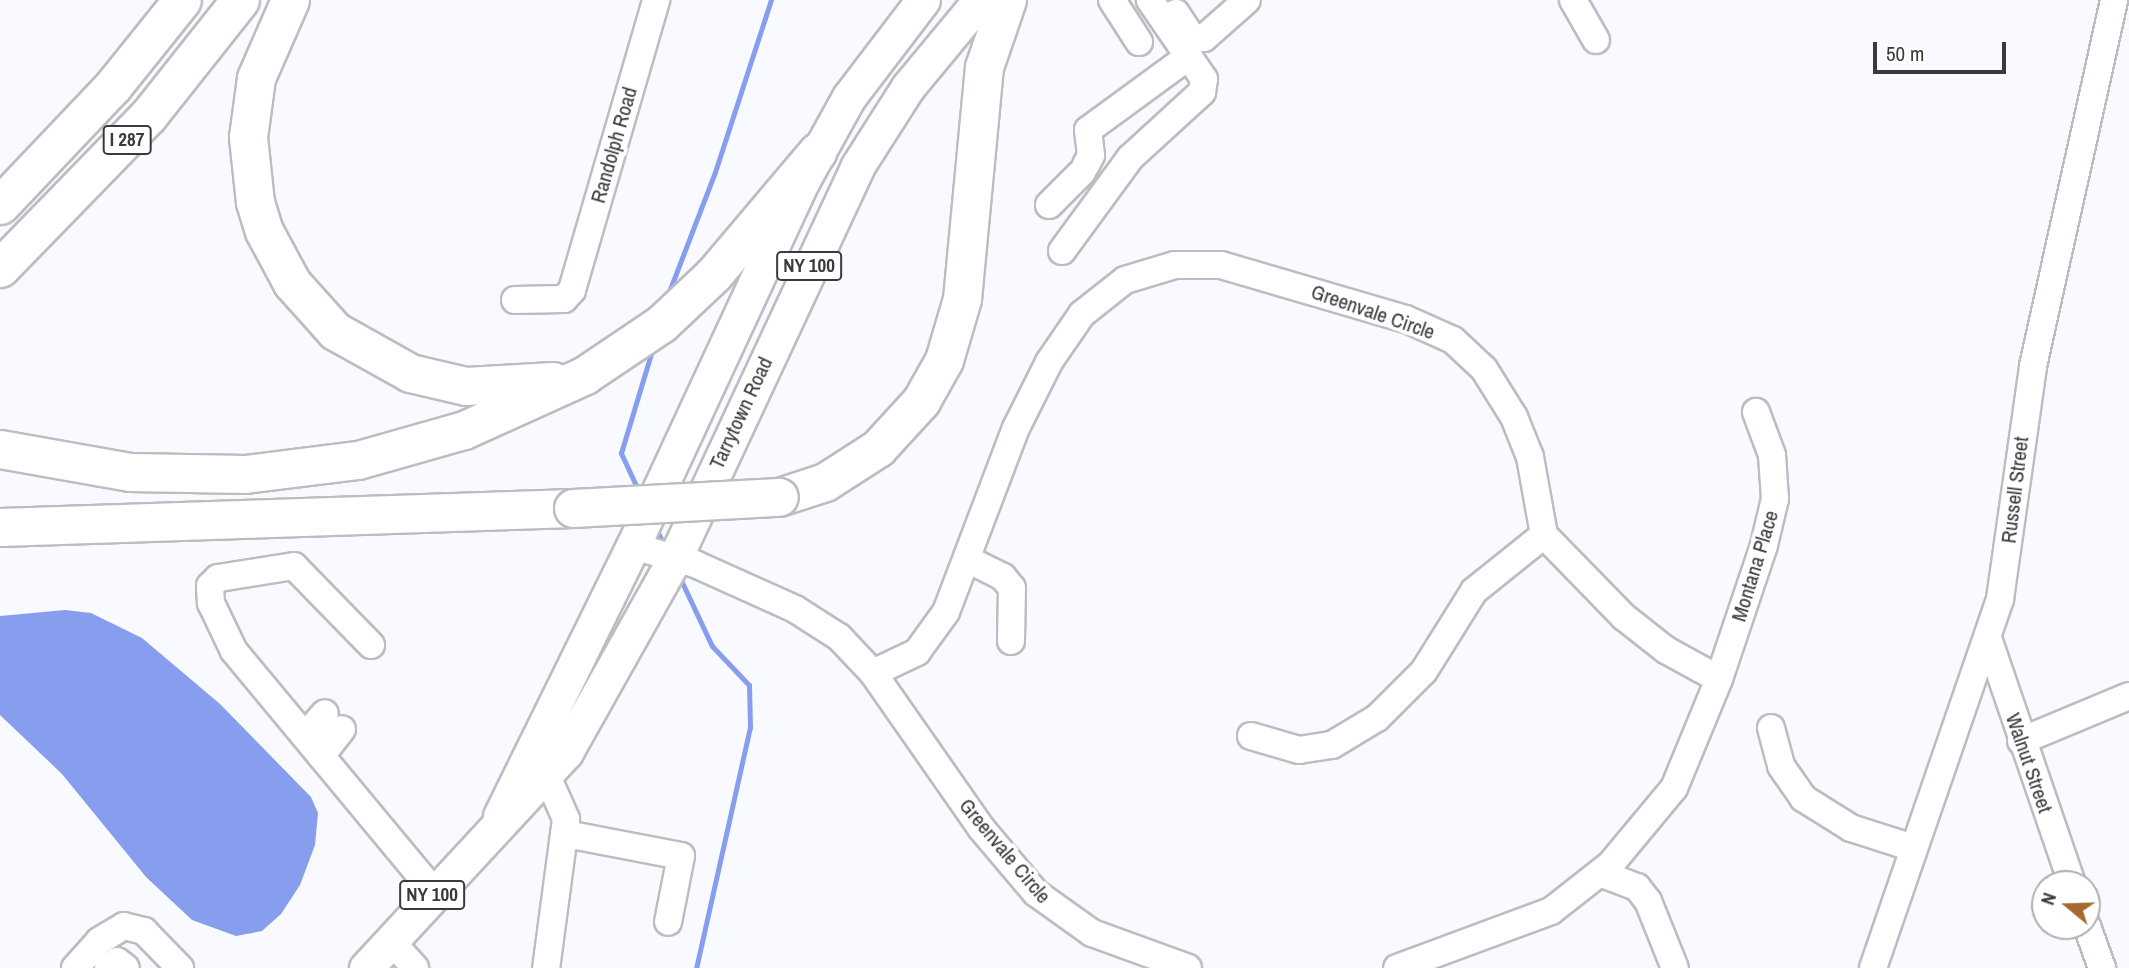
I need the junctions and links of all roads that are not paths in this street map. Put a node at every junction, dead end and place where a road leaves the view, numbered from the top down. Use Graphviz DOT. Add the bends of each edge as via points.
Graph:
graph roads {
  1 [pos="181,0"];
  2 [pos="240,0"];
  3 [pos="290,0"];
  4 [pos="656,0"];
  5 [pos="923,0"];
  6 [pos="980,0"];
  7 [pos="1007,0"];
  8 [pos="1112,0"];
  9 [pos="1150,0"];
  10 [pos="1167,0"];
  11 [pos="1247,0"];
  12 [pos="1573,0"];
  13 [pos="2112,2"];
  14 [pos="2129,38"];
  15 [pos="1596,40"];
  16 [pos="1139,42"];
  17 [pos="1189,56"];
  18 [pos="817,152"];
  19 [pos="0,172"];
  20 [pos="0,205"];
  21 [pos="1049,205"];
  22 [pos="1062,251"];
  23 [pos="0,268"];
  24 [pos="515,300"];
  25 [pos="642,338"];
  26 [pos="1756,412"];
  27 [pos="0,449"];
  28 [pos="0,527"];
  29 [pos="1544,535"];
  30 [pos="633,547"];
  31 [pos="676,556"];
  32 [pos="967,559"];
  33 [pos="1011,641"];
  34 [pos="1989,641"];
  35 [pos="372,645"];
  36 [pos="873,673"];
  37 [pos="1719,679"];
  38 [pos="2129,696"];
  39 [pos="334,721"];
  40 [pos="1772,728"];
  41 [pos="1251,736"];
  42 [pos="2021,741"];
  43 [pos="531,744"];
  44 [pos="313,746"];
  45 [pos="548,775"];
  46 [pos="497,821"];
  47 [pos="566,834"];
  48 [pos="1913,848"];
  49 [pos="2067,870"];
  50 [pos="1600,873"];
  51 [pos="435,892"];
  52 [pos="668,922"];
  53 [pos="2092,940"];
  54 [pos="391,941"];
  55 [pos="75,968"];
  56 [pos="108,968"];
  57 [pos="126,968"];
  58 [pos="180,968"];
  59 [pos="366,968"];
  60 [pos="415,968"];
  61 [pos="546,968"];
  62 [pos="1188,968"];
  63 [pos="1397,968"];
  64 [pos="1675,968"];
  65 [pos="1874,968"];
  66 [pos="2102,968"];
  1 -- 19 [label="highway"];
  1 -- 20 [label="highway, I 287" via="97,105"];
  2 -- 23 [label="highway, I 287" via="114,154"];
  3 -- 25 [label="highway" via="256,78 249,117 249,170 255,202 276,258 335,331 410,373 438,382 494,388 576,374"];
  4 -- 24 [label="street, Randolph Road" via="572,290 564,299"];
  5 -- 18 [label="main road, Tarrytown Road / NY 100" via="868,70"];
  6 -- 31 [label="main road, Tarrytown Road / NY 100" via="901,96 857,167"];
  7 -- 28 [label="highway, bridge" via="984,66 962,299 944,360 917,407 878,447 825,482 779,497"];
  8 -- 16 [label="street"];
  9 -- 17 [label="street"];
  10 -- 11 [label="street" via="1191,36 1204,38"];
  12 -- 15 [label="street"];
  13 -- 14 [label="street"];
  13 -- 34 [label="street, Russell Street" via="2033,366 2000,599"];
  17 -- 21 [label="street" via="1088,130 1091,155 1084,169"];
  17 -- 22 [label="street" via="1204,79 1202,92 1130,158"];
  18 -- 25 [label="highway" via="714,274"];
  18 -- 30 [label="main road, Tarrytown Road / NY 100"];
  25 -- 27 [label="highway" via="563,387 488,421 394,452 320,467 170,475 89,467"];
  26 -- 37 [label="street, Montana Place" via="1772,455 1775,499"];
  29 -- 32 [label="street, Greenvale Circle" via="1530,457 1514,417 1484,369 1453,340 1406,319 1258,274 1221,265 1175,265 1125,280 1082,314 1049,362 1016,428"];
  29 -- 37 [label="street" via="1624,617 1666,650"];
  29 -- 41 [label="street" via="1474,591 1424,671 1377,718 1332,745 1299,750"];
  30 -- 31 [label="street, Greenvale Circle"];
  30 -- 43 [label="main road, Tarrytown Road / NY 100"];
  31 -- 36 [label="street, Greenvale Circle" via="823,625"];
  31 -- 45 [label="main road, Tarrytown Road / NY 100" via="620,661"];
  32 -- 33 [label="street" via="1003,577 1012,588"];
  32 -- 36 [label="street, Greenvale Circle" via="946,612 917,652"];
  34 -- 42 [label="street, Walnut Street"];
  34 -- 48 [label="street, Russell Street"];
  35 -- 44 [label="street" via="294,566 218,578 210,586 211,603 234,651"];
  36 -- 62 [label="street, Greenvale Circle" via="981,828 1036,893 1092,933"];
  37 -- 50 [label="street" via="1674,788"];
  38 -- 42 [label="street"];
  39 -- 44 [label="street"];
  40 -- 48 [label="street" via="1781,766 1803,798 1851,828"];
  42 -- 49 [label="street, Walnut Street"];
  43 -- 45 [label="street"];
  43 -- 46 [label="main road, Tarrytown Road / NY 100"];
  44 -- 51 [label="street"];
  45 -- 46 [label="main road, Tarrytown Road / NY 100"];
  45 -- 47 [label="street" via="561,799"];
  46 -- 51 [label="main road, Tarrytown Road / NY 100"];
  47 -- 52 [label="street" via="681,856"];
  47 -- 61 [label="street"];
  48 -- 65 [label="street, Russell Street"];
  50 -- 63 [label="street" via="1551,911"];
  50 -- 64 [label="street" via="1637,887 1648,901"];
  51 -- 54 [label="main road, Tarrytown Road / NY 100"];
  53 -- 66 [label="street"];
  54 -- 59 [label="main road, Tarrytown Road / NY 100"];
  54 -- 60 [label="street"];
  55 -- 58 [label="street" via="99,941 124,926 144,931"];
  56 -- 57 [label="street" via="117,961"];
}
